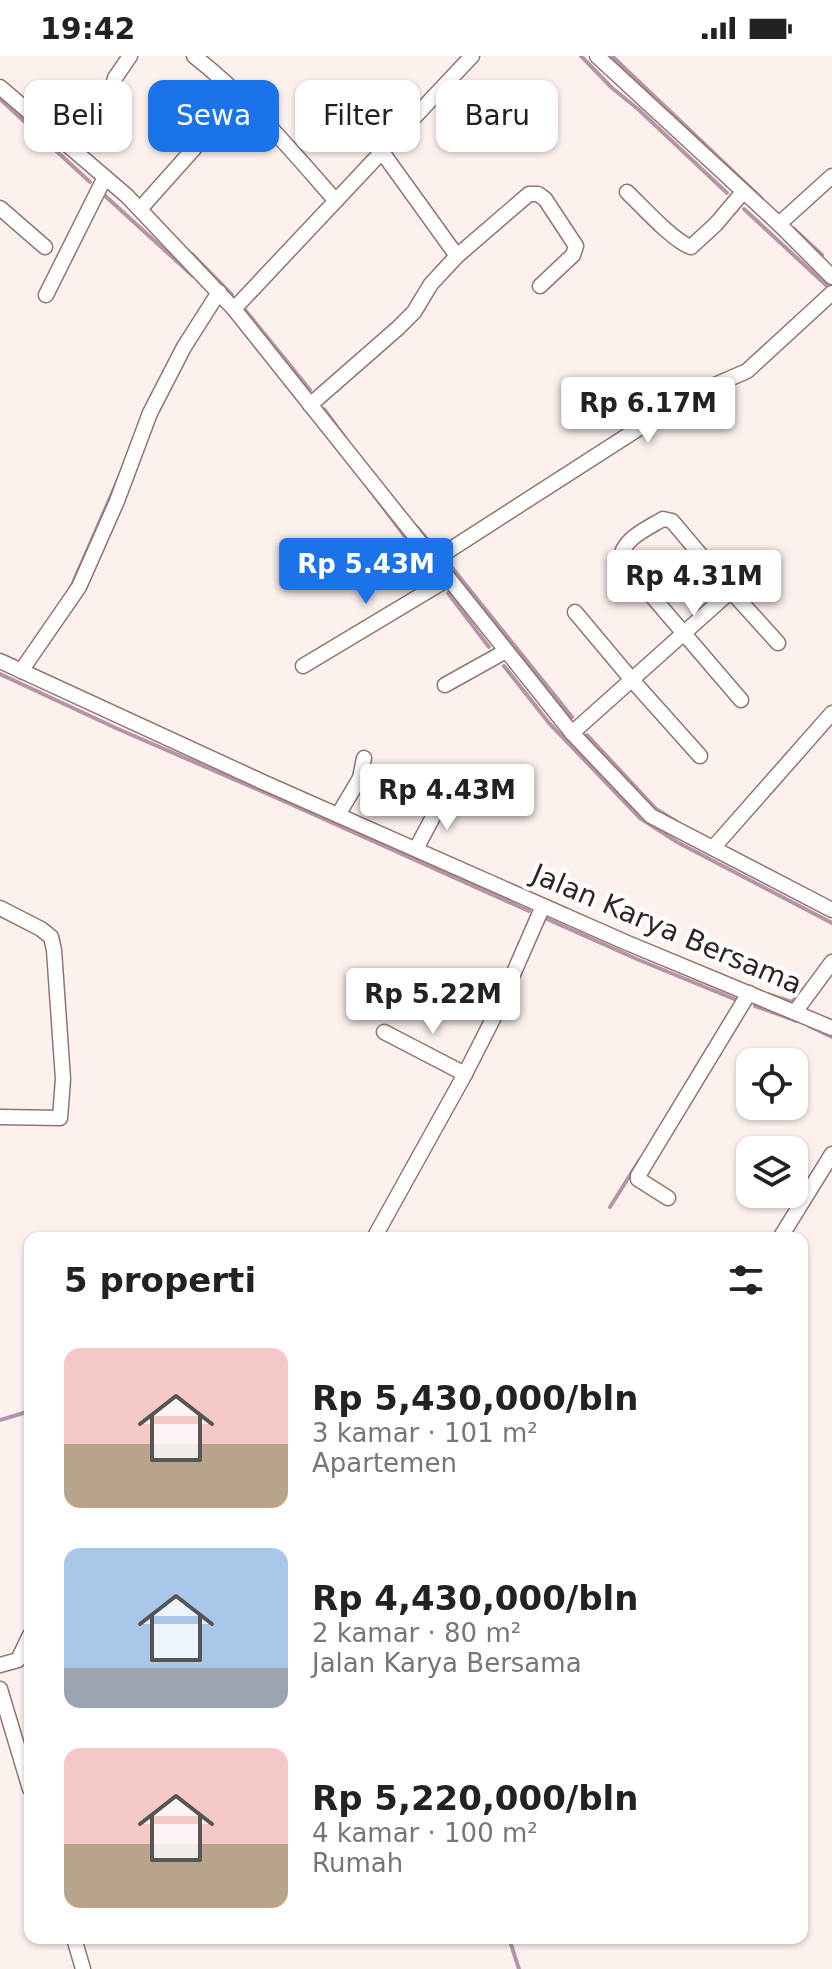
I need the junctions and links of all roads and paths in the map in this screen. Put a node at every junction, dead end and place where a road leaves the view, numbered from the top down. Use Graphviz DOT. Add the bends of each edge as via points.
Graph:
graph roads {
  1 [pos="130,56"];
  2 [pos="194,56"];
  3 [pos="597,56"];
  4 [pos="467,57"];
  5 [pos="114,80"];
  6 [pos="224,80"];
  7 [pos="0,87"];
  8 [pos="420,110"];
  9 [pos="279,136"];
  10 [pos="191,152"];
  11 [pos="382,152"];
  12 [pos="832,176"];
  13 [pos="105,177"];
  14 [pos="627,192"];
  15 [pos="743,192"];
  16 [pos="336,201"];
  17 [pos="0,208"];
  18 [pos="140,209"];
  19 [pos="779,224"];
  20 [pos="45,247"];
  21 [pos="457,256"];
  22 [pos="832,277"];
  23 [pos="540,286"];
  24 [pos="219,292"];
  25 [pos="832,293"];
  26 [pos="46,295"];
  27 [pos="234,309"];
  28 [pos="310,405"];
  29 [pos="434,560"];
  30 [pos="448,579"];
  31 [pos="731,591"];
  32 [pos="575,612"];
  33 [pos="683,634"];
  34 [pos="778,643"];
  35 [pos="506,651"];
  36 [pos="0,661"];
  37 [pos="303,666"];
  38 [pos="21,671"];
  39 [pos="632,680"];
  40 [pos="445,685"];
  41 [pos="741,700"];
  42 [pos="832,713"];
  43 [pos="572,733"];
  44 [pos="700,756"];
  45 [pos="364,758"];
  46 [pos="444,796"];
  47 [pos="338,815"];
  48 [pos="713,848"];
  49 [pos="416,849"];
  50 [pos="543,906"];
  51 [pos="0,908"];
  52 [pos="832,910"];
  53 [pos="832,962"];
  54 [pos="749,993"];
  55 [pos="795,1012"];
  56 [pos="832,1028"];
  57 [pos="384,1032"];
  58 [pos="465,1074"];
  59 [pos="0,1117"];
  60 [pos="832,1154"];
  61 [pos="668,1198"];
  62 [pos="377,1232"];
  63 [pos="784,1232"];
  64 [pos="24,1658"];
  65 [pos="0,1665"];
  66 [pos="0,1689"];
  67 [pos="24,1756"];
  68 [pos="76,1944"];
  69 [pos="83,1969"];
  1 -- 5 [label="street"];
  2 -- 6 [label="street"];
  3 -- 15 [label="street"];
  4 -- 8 [label="street"];
  7 -- 13 [label="street"];
  9 -- 16 [label="street"];
  10 -- 18 [label="street"];
  11 -- 16 [label="street"];
  11 -- 21 [label="street"];
  12 -- 19 [label="street"];
  13 -- 18 [label="street"];
  13 -- 26 [label="street"];
  14 -- 15 [label="street" via="687,247"];
  15 -- 19 [label="street"];
  16 -- 27 [label="street"];
  17 -- 20 [label="street"];
  18 -- 24 [label="street"];
  19 -- 22 [label="street"];
  21 -- 23 [label="street" via="529,194 538,194 576,246"];
  21 -- 28 [label="street" via="414,312"];
  24 -- 27 [label="street"];
  24 -- 38 [label="street" via="150,413 79,587"];
  25 -- 29 [label="street" via="747,371 658,416"];
  27 -- 28 [label="street"];
  28 -- 29 [label="street"];
  29 -- 30 [label="street"];
  30 -- 35 [label="street"];
  30 -- 37 [label="street"];
  31 -- 33 [label="street"];
  31 -- 33 [label="street" via="672,521 663,519 627,543 621,560"];
  31 -- 34 [label="street"];
  32 -- 39 [label="street"];
  33 -- 39 [label="street"];
  33 -- 41 [label="street"];
  35 -- 40 [label="street"];
  35 -- 43 [label="street"];
  36 -- 38 [label="street, Jalan Karya Bersama"];
  38 -- 47 [label="street, Jalan Karya Bersama"];
  39 -- 43 [label="street"];
  39 -- 44 [label="street"];
  42 -- 48 [label="street"];
  43 -- 48 [label="street" via="651,816"];
  45 -- 47 [label="street" via="360,778"];
  46 -- 49 [label="street"];
  47 -- 49 [label="street, Jalan Karya Bersama"];
  48 -- 52 [label="street"];
  49 -- 50 [label="street, Jalan Karya Bersama"];
  50 -- 54 [label="street, Jalan Karya Bersama"];
  50 -- 58 [label="street"];
  51 -- 59 [label="street" via="51,937 63,1079 60,1118"];
  53 -- 55 [label="street"];
  54 -- 55 [label="street, Jalan Karya Bersama"];
  54 -- 61 [label="street" via="638,1176 642,1184"];
  55 -- 56 [label="street, Jalan Karya Bersama"];
  57 -- 58 [label="street"];
  58 -- 62 [label="street"];
  60 -- 63 [label="street"];
  64 -- 65 [label="street"];
  66 -- 67 [label="street"];
  68 -- 69 [label="street"];
}
